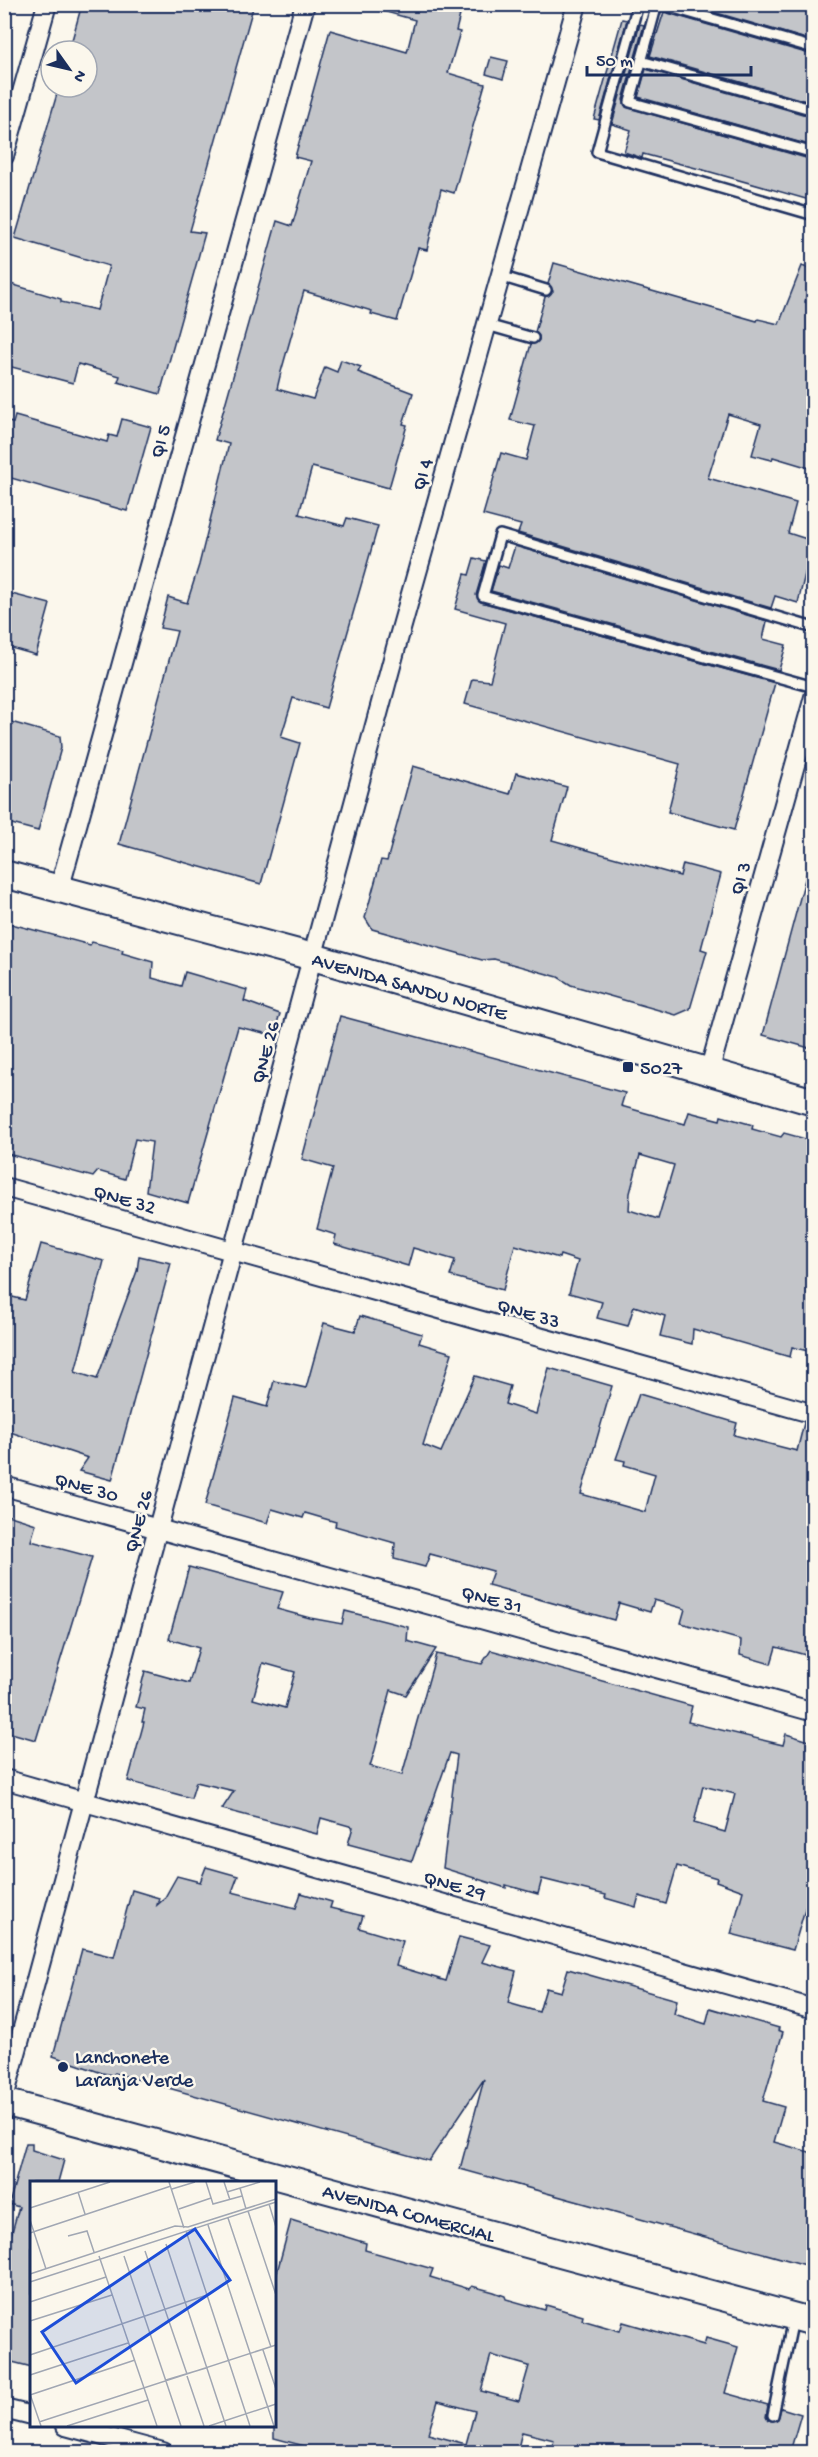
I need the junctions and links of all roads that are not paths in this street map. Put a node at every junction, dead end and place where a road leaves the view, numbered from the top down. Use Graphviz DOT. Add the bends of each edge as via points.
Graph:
graph roads {
  1 [pos="47,4"];
  2 [pos="305,4"];
  3 [pos="577,4"];
  4 [pos="638,4"];
  5 [pos="658,4"];
  6 [pos="813,48"];
  7 [pos="641,61"];
  8 [pos="813,110"];
  9 [pos="813,153"];
  10 [pos="4,156"];
  11 [pos="813,215"];
  12 [pos="500,276"];
  13 [pos="546,290"];
  14 [pos="487,325"];
  15 [pos="533,338"];
  16 [pos="813,628"];
  17 [pos="813,687"];
  18 [pos="813,697"];
  19 [pos="4,874"];
  20 [pos="60,890"];
  21 [pos="313,957"];
  22 [pos="709,1072"];
  23 [pos="813,1102"];
  24 [pos="4,1188"];
  25 [pos="233,1253"];
  26 [pos="813,1414"];
  27 [pos="4,1486"];
  28 [pos="158,1529"];
  29 [pos="813,1712"];
  30 [pos="4,1779"];
  31 [pos="85,1801"];
  32 [pos="813,2009"];
  33 [pos="4,2100"];
  34 [pos="803,2319"];
  35 [pos="4,2409"];
  36 [pos="773,2415"];
  37 [pos="30,2416"];
  38 [pos="70,2427"];
  39 [pos="164,2452"];
  1 -- 10 [label="street"];
  2 -- 20 [label="street, QI 5"];
  3 -- 12 [label="street, QI 4"];
  4 -- 11 [label="lane" via="597,152"];
  5 -- 6 [label="lane"];
  5 -- 7 [label="lane"];
  7 -- 8 [label="lane"];
  7 -- 9 [label="lane" via="630,102"];
  12 -- 13 [label="lane"];
  12 -- 14 [label="street, QI 4"];
  14 -- 15 [label="lane"];
  14 -- 21 [label="street, QI 4"];
  16 -- 17 [label="lane" via="500,535 483,596"];
  18 -- 22 [label="street, QI 3"];
  19 -- 20 [label="main road, AVENIDA SANDU NORTE"];
  20 -- 21 [label="main road, AVENIDA SANDU NORTE"];
  21 -- 22 [label="main road, AVENIDA SANDU NORTE"];
  21 -- 25 [label="street, QNE 26"];
  22 -- 23 [label="main road, AVENIDA SANDU NORTE"];
  24 -- 25 [label="street, QNE 32"];
  25 -- 26 [label="street, QNE 33"];
  25 -- 28 [label="street, QNE 26"];
  27 -- 28 [label="street, QNE 30"];
  28 -- 29 [label="street, QNE 31"];
  28 -- 31 [label="street, QNE 26"];
  30 -- 31 [label="street, QNE 29"];
  31 -- 32 [label="street, QNE 29"];
  31 -- 33 [label="street, QNE 26"];
  33 -- 34 [label="main road, AVENIDA COMERCIAL"];
  34 -- 36 [label="lane"];
  35 -- 37 [label="street"];
  38 -- 39 [label="street"];
}
